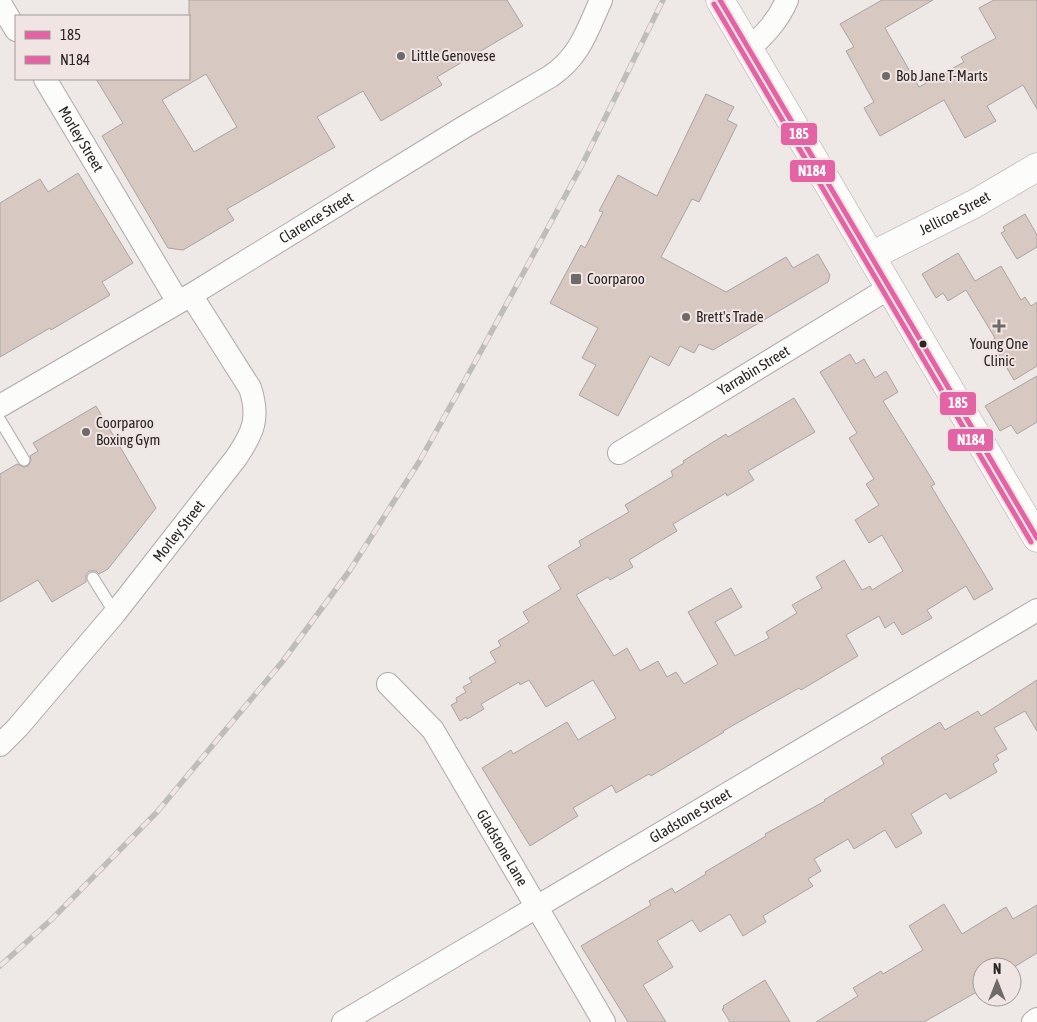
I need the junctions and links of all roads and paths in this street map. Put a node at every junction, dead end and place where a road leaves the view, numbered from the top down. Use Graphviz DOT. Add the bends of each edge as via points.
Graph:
graph roads {
  1 [pos="601,0"];
  2 [pos="720,0"];
  3 [pos="787,0"];
  4 [pos="0,3"];
  5 [pos="15,28"];
  6 [pos="749,49"];
  7 [pos="46,80"];
  8 [pos="1037,167"];
  9 [pos="871,256"];
  10 [pos="889,288"];
  11 [pos="185,299"];
  12 [pos="0,406"];
  13 [pos="0,420"];
  14 [pos="619,453"];
  15 [pos="24,460"];
  16 [pos="1037,538"];
  17 [pos="93,578"];
  18 [pos="1037,610"];
  19 [pos="115,613"];
  20 [pos="388,684"];
  21 [pos="0,744"];
  22 [pos="537,908"];
  23 [pos="1037,1020"];
  24 [pos="344,1022"];
  25 [pos="604,1022"];
  26 [pos="1033,1022"];
  1 -- 11 [label="street, Clarence Street" via="581,44 565,66"];
  2 -- 6 [label="main road"];
  3 -- 6 [label="street" via="770,30"];
  4 -- 5 [label="street"];
  6 -- 9 [label="main road"];
  7 -- 11 [label="street, Morley Street"];
  8 -- 9 [label="main road, Jellicoe Street" via="974,204"];
  9 -- 10 [label="main road"];
  10 -- 14 [label="street, Yarrabin Street"];
  10 -- 16 [label="main road"];
  11 -- 12 [label="street, Clarence Street"];
  11 -- 19 [label="street, Morley Street" via="250,388 256,412 252,432 236,458"];
  13 -- 15 [label="lane"];
  17 -- 19 [label="lane"];
  18 -- 22 [label="street, Gladstone Street"];
  19 -- 21 [label="street, Morley Street"];
  20 -- 22 [label="street, Gladstone Lane" via="433,730"];
  22 -- 24 [label="street, Gladstone Street"];
  22 -- 25 [label="street, Gladstone Lane"];
  23 -- 26 [label="street"];
}
